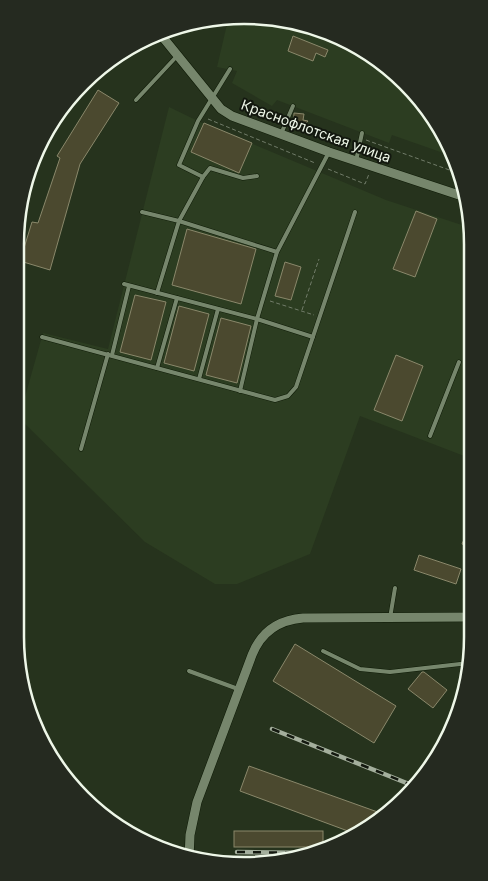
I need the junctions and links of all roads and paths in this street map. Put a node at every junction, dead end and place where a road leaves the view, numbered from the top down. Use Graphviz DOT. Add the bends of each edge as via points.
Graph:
graph roads {
  1 [pos="165,39"];
  2 [pos="177,55"];
  3 [pos="230,69"];
  4 [pos="211,97"];
  5 [pos="136,100"];
  6 [pos="293,106"];
  7 [pos="201,116"];
  8 [pos="362,133"];
  9 [pos="281,134"];
  10 [pos="364,139"];
  11 [pos="329,152"];
  12 [pos="356,161"];
  13 [pos="321,166"];
  14 [pos="372,166"];
  15 [pos="452,171"];
  16 [pos="257,176"];
  17 [pos="203,177"];
  18 [pos="459,194"];
  19 [pos="142,212"];
  20 [pos="355,212"];
  21 [pos="179,221"];
  22 [pos="277,252"];
  23 [pos="319,259"];
  24 [pos="158,293"];
  25 [pos="177,298"];
  26 [pos="263,299"];
  27 [pos="218,308"];
  28 [pos="302,311"];
  29 [pos="320,316"];
  30 [pos="257,318"];
  31 [pos="42,337"];
  32 [pos="313,337"];
  33 [pos="110,354"];
  34 [pos="459,362"];
  35 [pos="157,368"];
  36 [pos="199,379"];
  37 [pos="240,391"];
  38 [pos="430,436"];
  39 [pos="81,449"];
  40 [pos="395,588"];
  41 [pos="464,617"];
  42 [pos="390,618"];
  43 [pos="323,651"];
  44 [pos="462,664"];
  45 [pos="188,671"];
  46 [pos="238,689"];
  47 [pos="189,851"];
  1 -- 2 [label="street, Краснофлотская улица"];
  2 -- 4 [label="street, Краснофлотская улица"];
  2 -- 5 [label="lane"];
  3 -- 4 [label="lane"];
  4 -- 7 [label="lane"];
  4 -- 9 [label="street, Краснофлотская улица" via="232,116"];
  6 -- 9 [label="lane"];
  7 -- 13 [label="path"];
  7 -- 17 [label="lane" via="179,165"];
  8 -- 12 [label="lane"];
  9 -- 11 [label="street, Краснофлотская улица"];
  10 -- 15 [label="path"];
  11 -- 12 [label="street, Краснофлотская улица"];
  11 -- 13 [label="lane"];
  12 -- 14 [label="street, Краснофлотская улица"];
  13 -- 14 [label="path" via="365,184"];
  13 -- 22 [label="lane"];
  14 -- 18 [label="street, Краснофлотская улица"];
  16 -- 17 [label="lane" via="243,178 210,168"];
  17 -- 21 [label="lane"];
  19 -- 21 [label="lane"];
  20 -- 29 [label="lane"];
  21 -- 22 [label="lane"];
  21 -- 24 [label="lane"];
  22 -- 26 [label="lane"];
  23 -- 28 [label="path"];
  24 -- 25 [label="lane"];
  24 -- 33 [label="lane" via="127,285"];
  25 -- 27 [label="lane"];
  25 -- 35 [label="lane"];
  26 -- 28 [label="path"];
  26 -- 30 [label="lane"];
  27 -- 30 [label="lane"];
  27 -- 36 [label="lane"];
  28 -- 29 [label="path"];
  29 -- 32 [label="lane"];
  30 -- 32 [label="lane"];
  30 -- 37 [label="lane"];
  31 -- 33 [label="lane"];
  32 -- 37 [label="lane" via="296,387 288,396 276,400"];
  33 -- 35 [label="lane"];
  33 -- 39 [label="lane"];
  34 -- 38 [label="lane"];
  35 -- 36 [label="lane"];
  36 -- 37 [label="lane"];
  40 -- 42 [label="lane"];
  41 -- 42 [label="street"];
  42 -- 46 [label="street" via="286,620 259,641"];
  43 -- 44 [label="lane" via="360,669 390,672"];
  45 -- 46 [label="lane"];
  46 -- 47 [label="street" via="197,802"];
}
